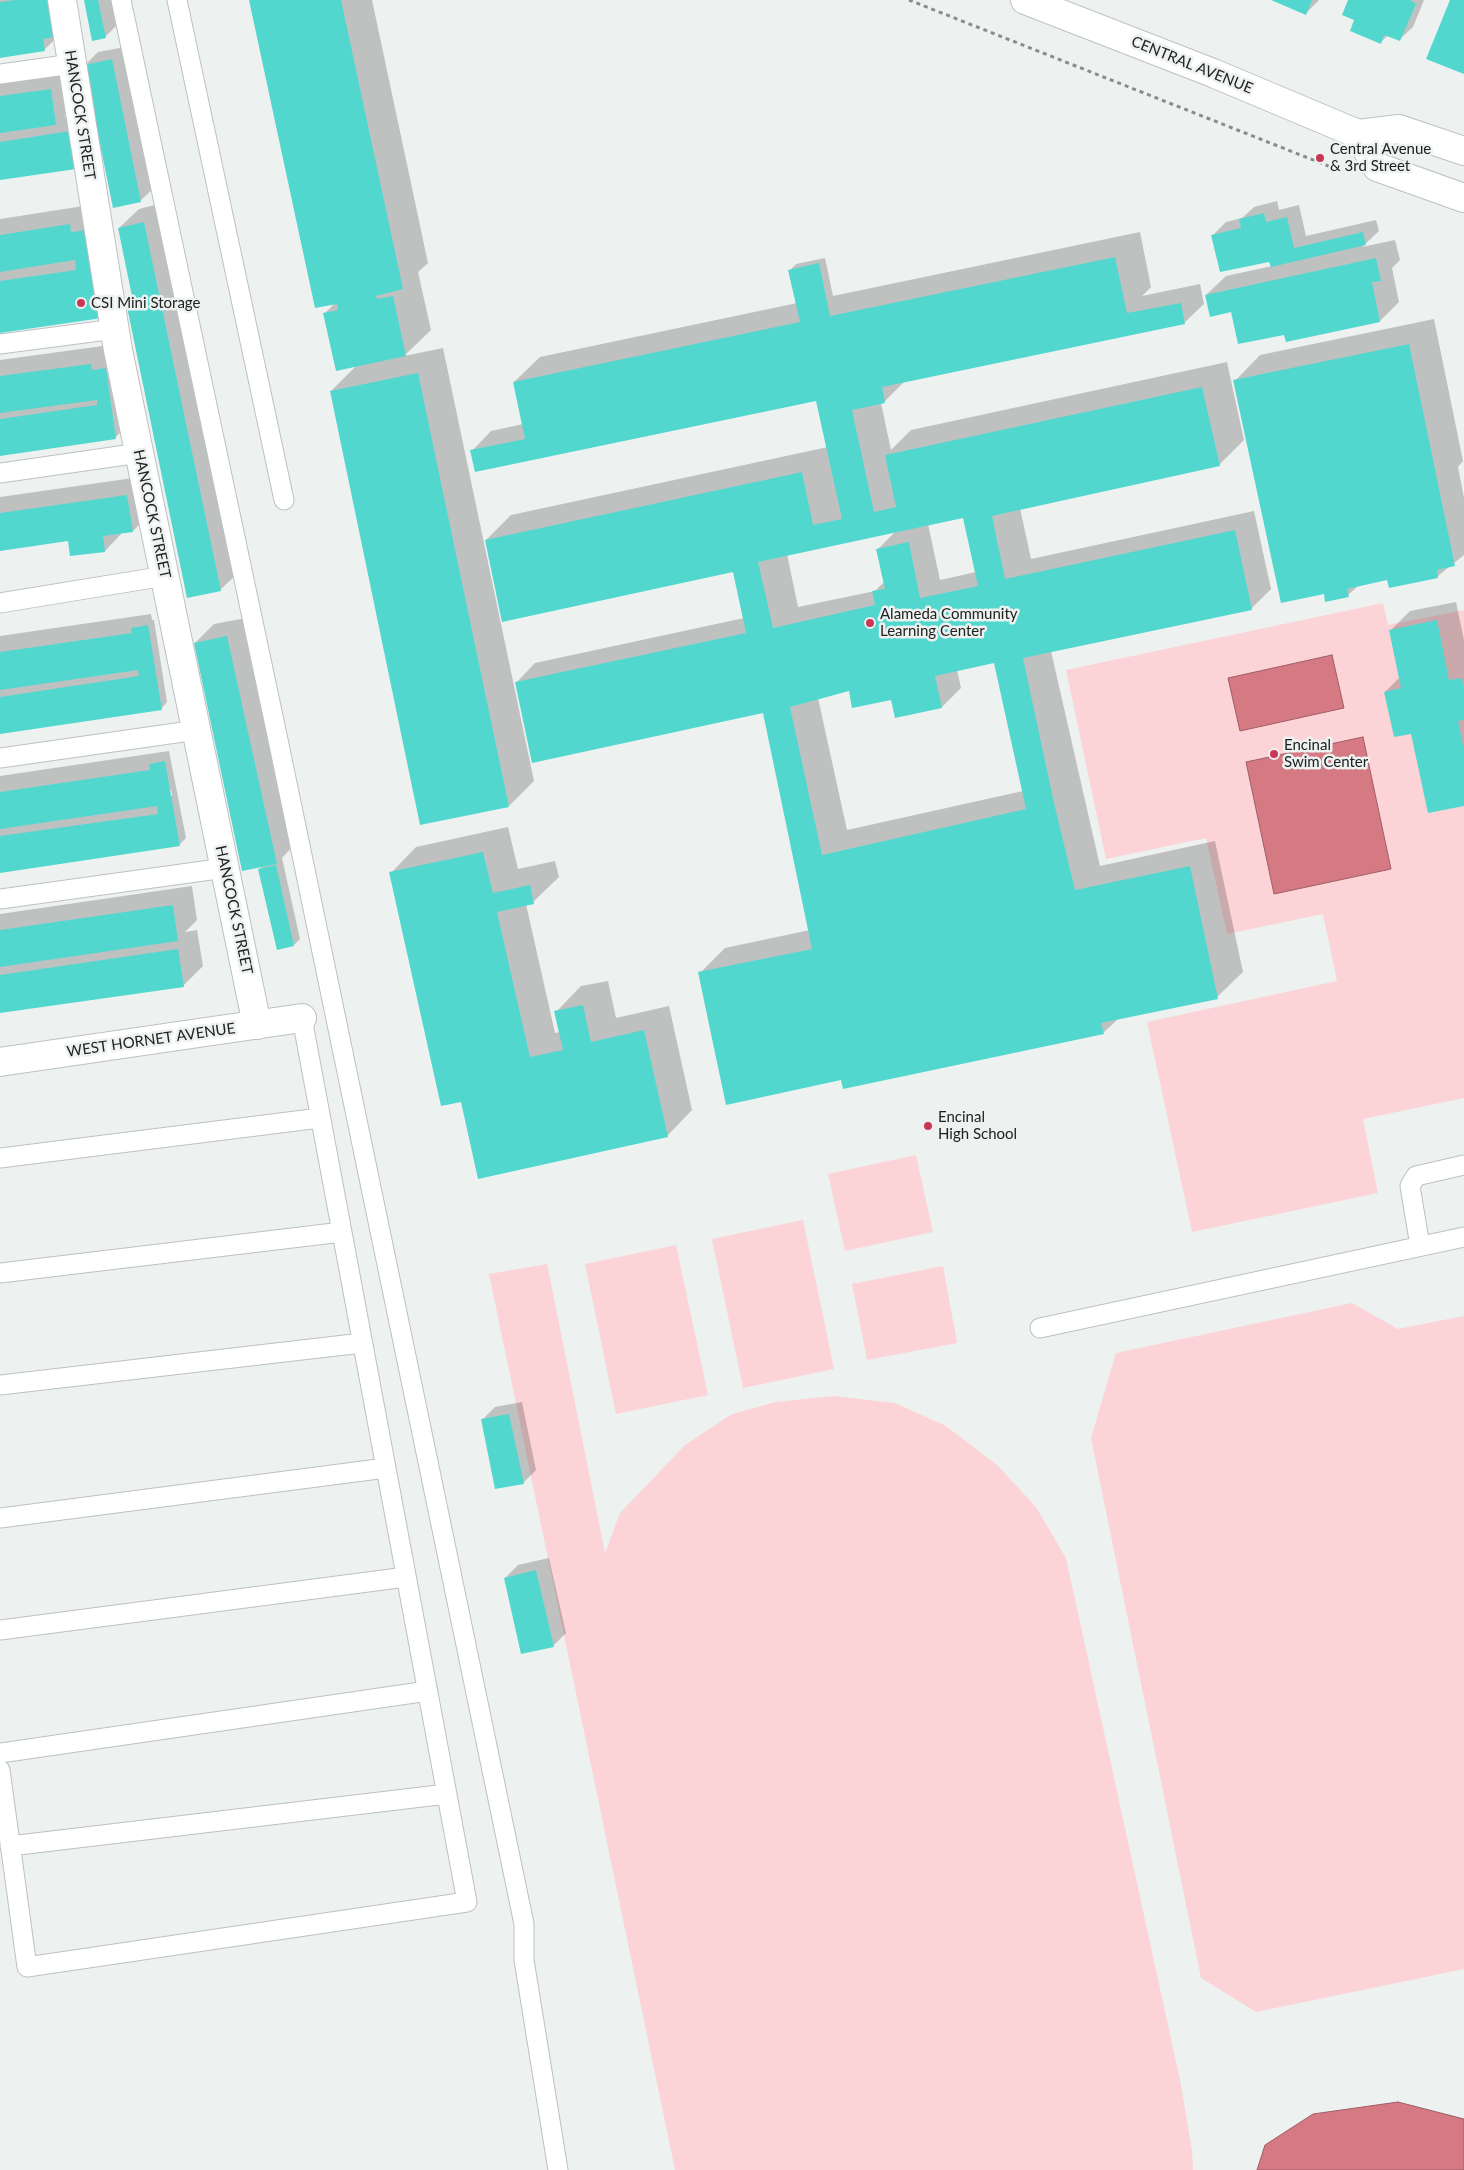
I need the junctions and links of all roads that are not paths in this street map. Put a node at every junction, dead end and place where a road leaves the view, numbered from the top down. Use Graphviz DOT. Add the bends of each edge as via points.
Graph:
graph roads {
  1 [pos="62,0"];
  2 [pos="121,0"];
  3 [pos="177,0"];
  4 [pos="1025,0"];
  5 [pos="72,64"];
  6 [pos="0,74"];
  7 [pos="1358,134"];
  8 [pos="1464,150"];
  9 [pos="1464,198"];
  10 [pos="115,329"];
  11 [pos="0,344"];
  12 [pos="140,453"];
  13 [pos="0,473"];
  14 [pos="284,500"];
  15 [pos="165,576"];
  16 [pos="0,603"];
  17 [pos="197,730"];
  18 [pos="0,758"];
  19 [pos="225,868"];
  20 [pos="0,899"];
  21 [pos="302,1018"];
  22 [pos="257,1024"];
  23 [pos="0,1062"];
  24 [pos="320,1118"];
  25 [pos="0,1158"];
  26 [pos="1464,1165"];
  27 [pos="342,1232"];
  28 [pos="1464,1237"];
  29 [pos="1420,1246"];
  30 [pos="0,1273"];
  31 [pos="1040,1328"];
  32 [pos="362,1343"];
  33 [pos="0,1385"];
  34 [pos="386,1468"];
  35 [pos="0,1518"];
  36 [pos="406,1577"];
  37 [pos="0,1630"];
  38 [pos="428,1691"];
  39 [pos="0,1753"];
  40 [pos="0,1770"];
  41 [pos="447,1794"];
  42 [pos="10,1846"];
  43 [pos="558,2170"];
  1 -- 5 [label="street, HANCOCK STREET"];
  2 -- 43 [label="lane" via="524,1924 524,1960"];
  3 -- 14 [label="lane"];
  4 -- 7 [label="street, CENTRAL AVENUE"];
  5 -- 6 [label="lane"];
  5 -- 10 [label="street, HANCOCK STREET"];
  7 -- 8 [label="street, CENTRAL AVENUE" via="1399,129"];
  7 -- 9 [label="street" via="1377,167"];
  10 -- 11 [label="lane"];
  10 -- 12 [label="street, HANCOCK STREET"];
  12 -- 13 [label="lane"];
  12 -- 15 [label="street, HANCOCK STREET"];
  15 -- 16 [label="lane"];
  15 -- 17 [label="street, HANCOCK STREET"];
  17 -- 18 [label="lane"];
  17 -- 19 [label="street, HANCOCK STREET"];
  19 -- 20 [label="lane"];
  19 -- 22 [label="street, HANCOCK STREET"];
  21 -- 22 [label="street, WEST HORNET AVENUE"];
  21 -- 24 [label="lane"];
  22 -- 23 [label="street, WEST HORNET AVENUE"];
  24 -- 25 [label="lane"];
  24 -- 27 [label="lane"];
  26 -- 29 [label="lane" via="1416,1176 1410,1186"];
  27 -- 30 [label="lane"];
  27 -- 32 [label="lane"];
  28 -- 29 [label="lane"];
  29 -- 31 [label="lane"];
  32 -- 33 [label="lane"];
  32 -- 34 [label="lane"];
  34 -- 35 [label="lane"];
  34 -- 36 [label="lane"];
  36 -- 37 [label="lane"];
  36 -- 38 [label="lane"];
  38 -- 39 [label="lane"];
  38 -- 41 [label="lane"];
  40 -- 42 [label="lane"];
  41 -- 42 [label="lane"];
  41 -- 42 [label="lane" via="467,1902 28,1967"];
}
